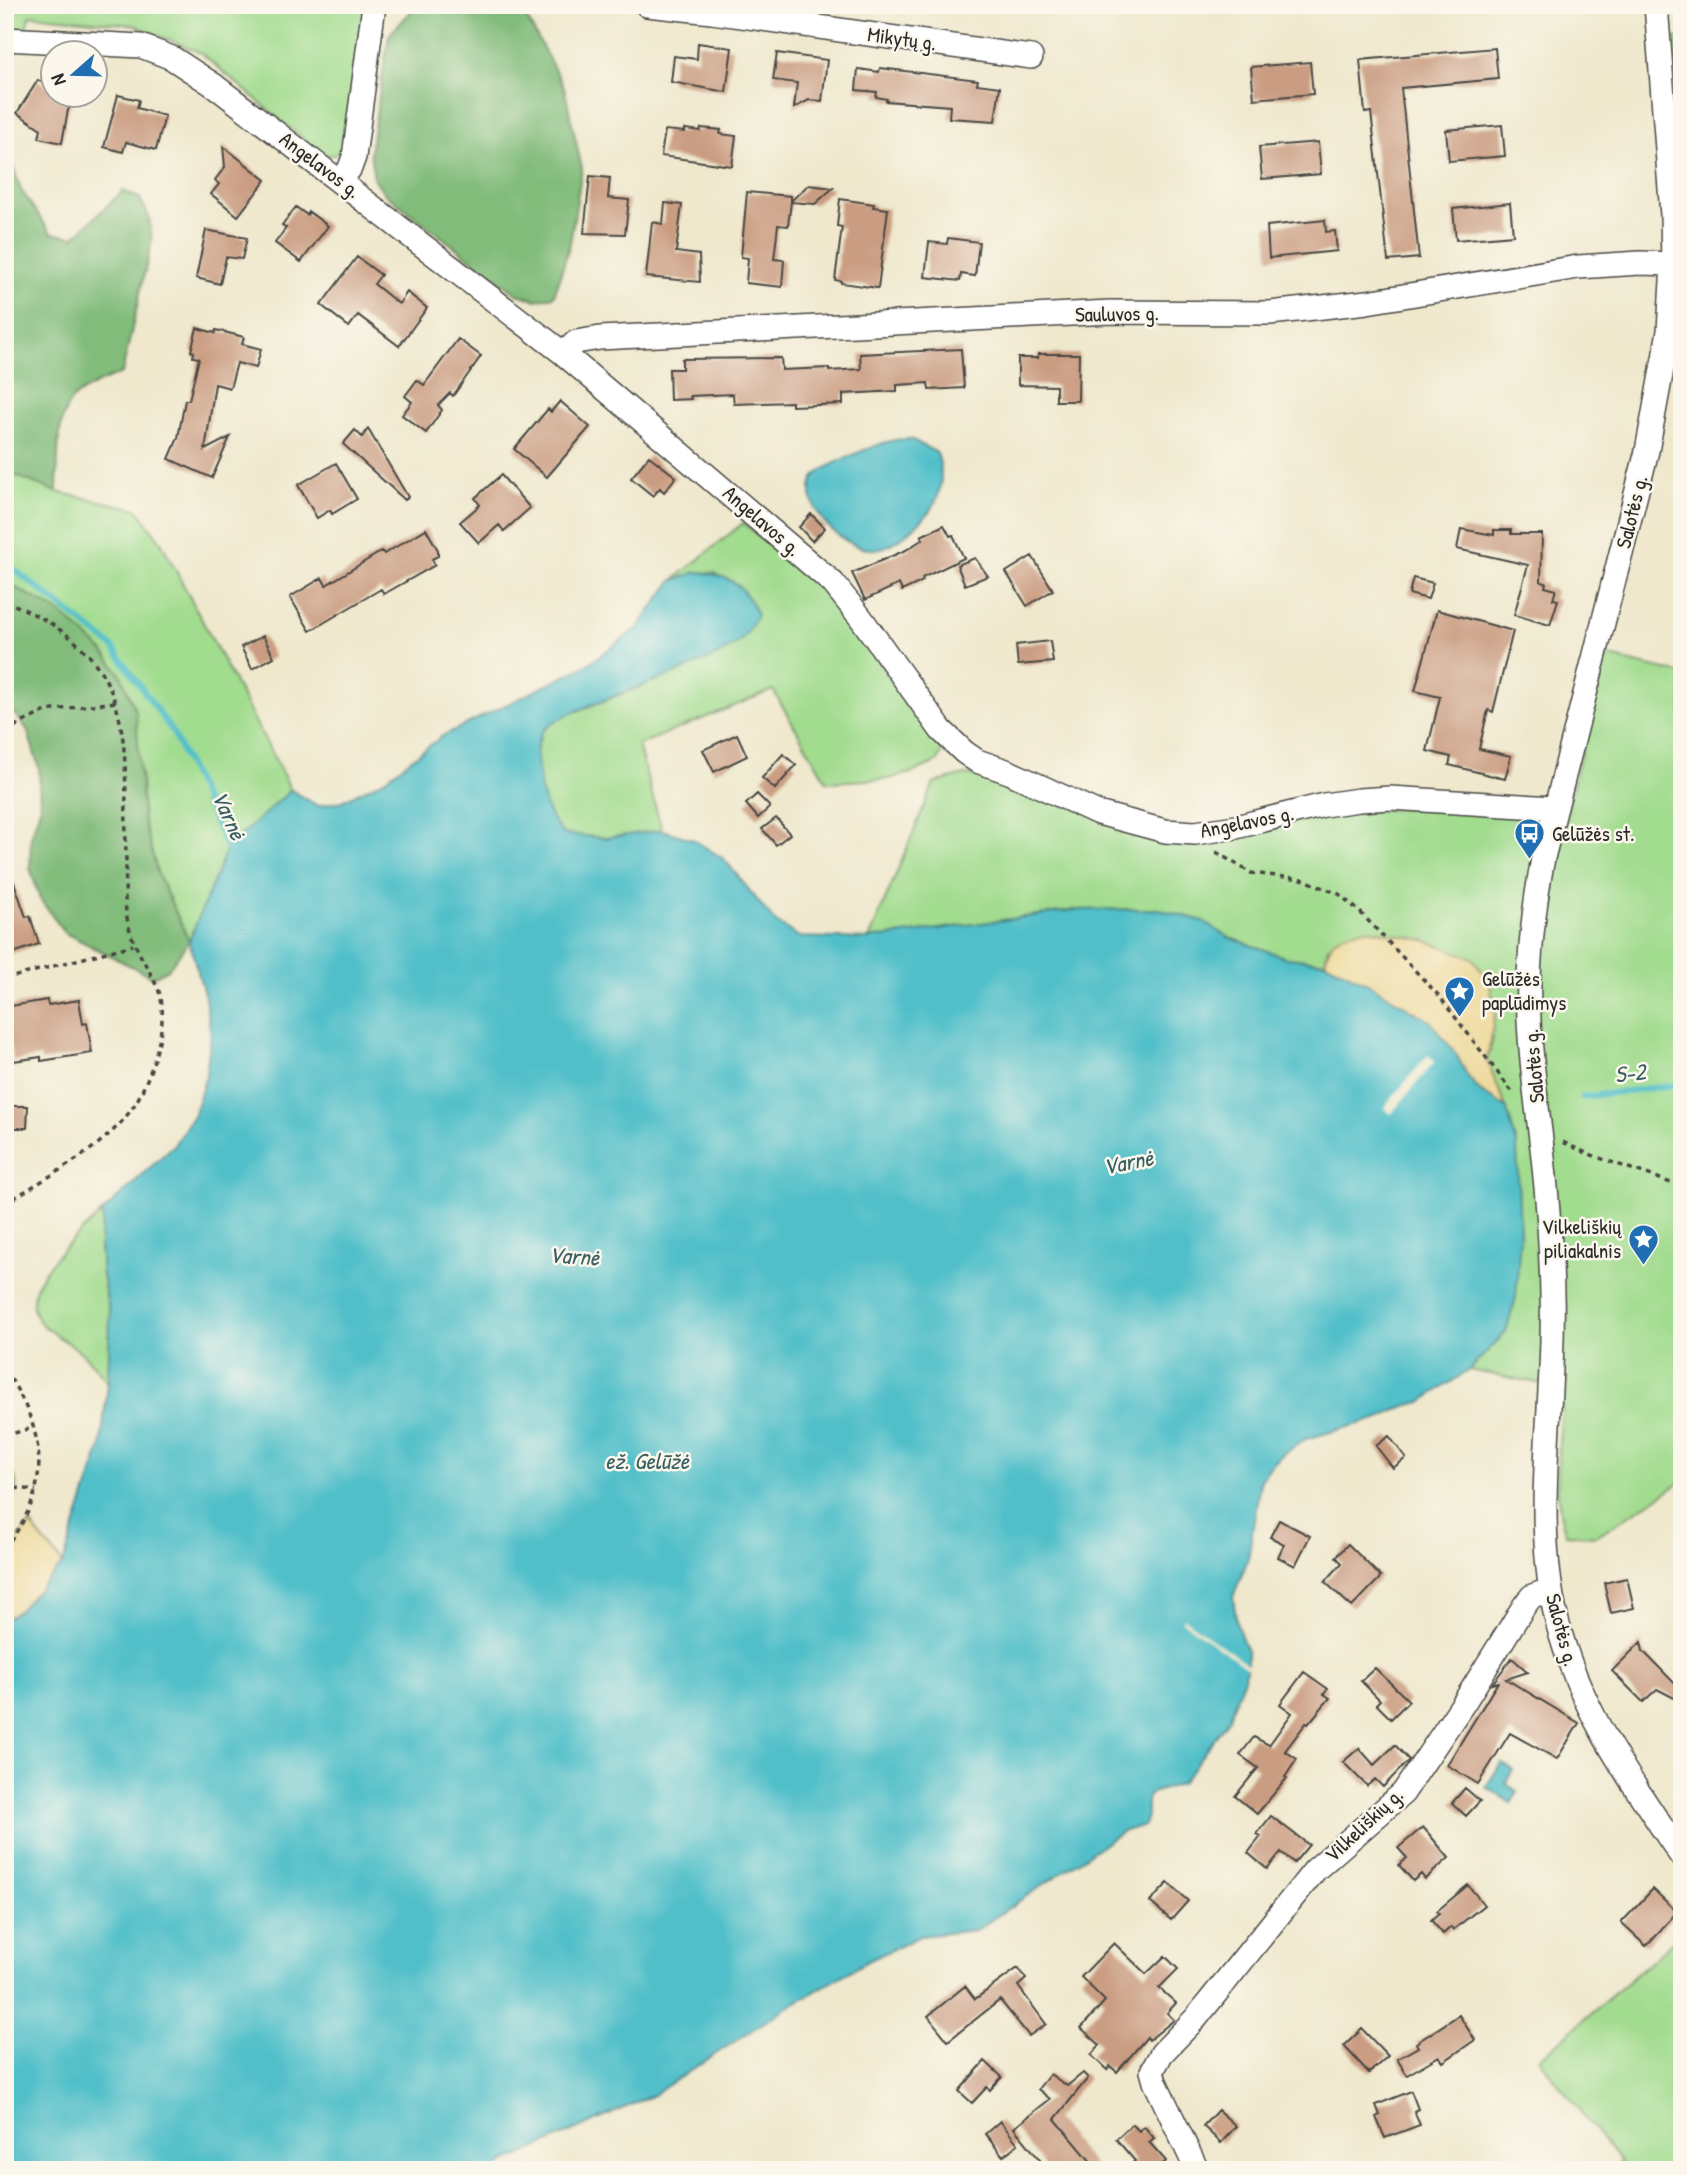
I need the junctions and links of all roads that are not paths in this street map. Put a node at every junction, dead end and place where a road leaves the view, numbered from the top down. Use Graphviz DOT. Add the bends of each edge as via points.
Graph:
graph roads {
  1 [pos="374,5"];
  2 [pos="647,5"];
  3 [pos="1661,6"];
  4 [pos="5,38"];
  5 [pos="1031,57"];
  6 [pos="341,181"];
  7 [pos="1673,264"];
  8 [pos="564,354"];
  9 [pos="1554,808"];
  10 [pos="1550,1590"];
  11 [pos="1682,1857"];
  12 [pos="1197,2170"];
  1 -- 6 [label="street" via="354,157"];
  2 -- 5 [label="street, Mikytų g."];
  3 -- 7 [label="street, Salotės g."];
  4 -- 6 [label="street, Angelavos g." via="141,46 172,58"];
  6 -- 8 [label="street, Angelavos g."];
  7 -- 8 [label="street, Sauluvos g." via="1578,267 1270,313 1110,312 600,338 576,342"];
  7 -- 9 [label="street, Salotės g." via="1669,331 1647,451"];
  8 -- 9 [label="street, Angelavos g." via="833,583 941,730 977,761 1098,813 1165,831 1195,833 1369,800"];
  9 -- 10 [label="street, Salotės g." via="1534,907 1529,965 1529,1021 1552,1296 1546,1485"];
  10 -- 11 [label="street, Salotės g." via="1584,1699 1623,1770"];
  10 -- 12 [label="street, Vilkeliškių g." via="1532,1596 1524,1606 1403,1793 1315,1870 1152,2071"];
}
